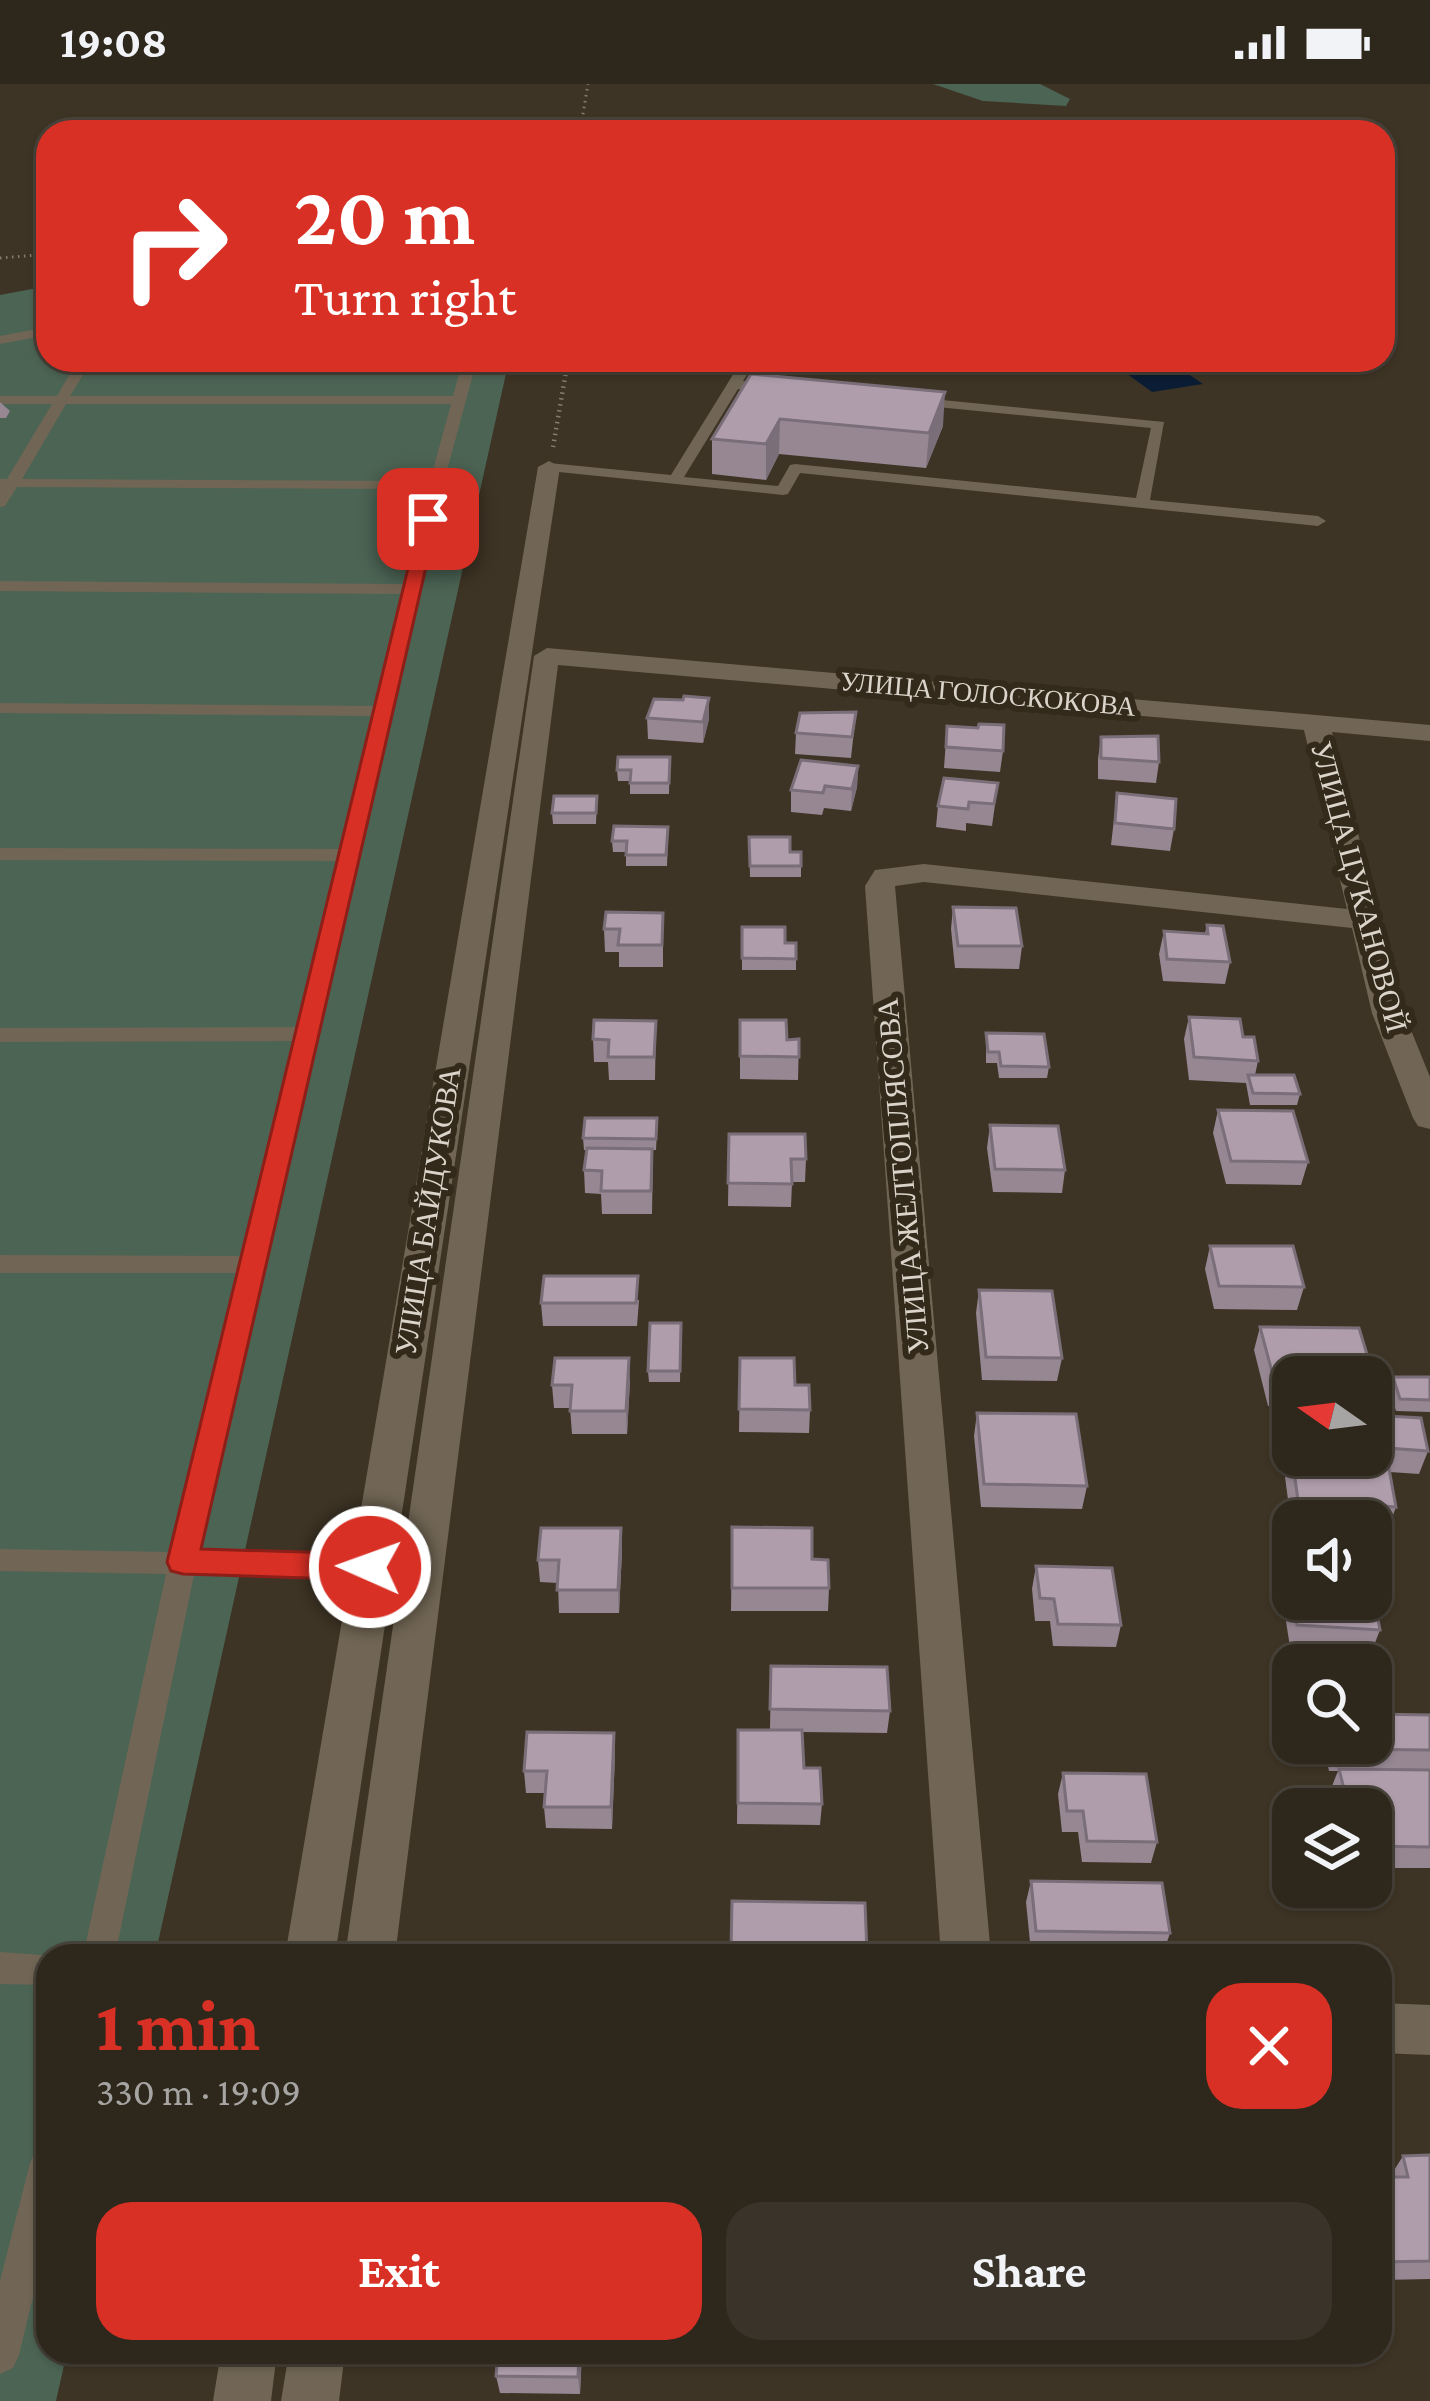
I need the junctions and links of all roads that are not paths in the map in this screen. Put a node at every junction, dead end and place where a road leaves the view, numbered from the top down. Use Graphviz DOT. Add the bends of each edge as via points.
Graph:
graph roads {
  1 [pos="36,333"];
  2 [pos="0,340"];
  3 [pos="78,372"];
  4 [pos="467,372"];
  5 [pos="741,372"];
  6 [pos="958,372"];
  7 [pos="734,385"];
  8 [pos="804,391"];
  9 [pos="0,400"];
  10 [pos="62,400"];
  11 [pos="460,400"];
  12 [pos="898,400"];
  13 [pos="945,404"];
  14 [pos="549,467"];
  15 [pos="676,480"];
  16 [pos="6,483"];
  17 [pos="436,484"];
  18 [pos="0,503"];
  19 [pos="1142,503"];
  20 [pos="1318,521"];
  21 [pos="0,586"];
  22 [pos="412,589"];
  23 [pos="547,656"];
  24 [pos="0,708"];
  25 [pos="383,711"];
  26 [pos="1316,722"];
  27 [pos="1430,733"];
  28 [pos="0,854"];
  29 [pos="352,855"];
  30 [pos="1364,920"];
  31 [pos="308,1034"];
  32 [pos="0,1035"];
  33 [pos="1430,1118"];
  34 [pos="0,1264"];
  35 [pos="253,1265"];
  36 [pos="0,1560"];
  37 [pos="183,1562"];
  38 [pos="370,1567"];
  39 [pos="102,1944"];
  40 [pos="312,1944"];
  41 [pos="372,1944"];
  42 [pos="965,1944"];
  43 [pos="0,1968"];
  44 [pos="36,1969"];
  45 [pos="1392,2028"];
  46 [pos="1430,2030"];
  47 [pos="36,2211"];
  48 [pos="0,2355"];
  49 [pos="248,2364"];
  50 [pos="315,2364"];
  51 [pos="242,2401"];
  52 [pos="310,2401"];
  1 -- 2 [label="lane"];
  3 -- 10 [label="lane"];
  4 -- 11 [label="lane"];
  5 -- 7 [label="lane"];
  6 -- 13 [label="lane"];
  7 -- 8 [label="lane"];
  7 -- 15 [label="lane"];
  9 -- 10 [label="lane"];
  10 -- 11 [label="lane"];
  10 -- 16 [label="lane"];
  11 -- 17 [label="lane"];
  12 -- 13 [label="lane"];
  13 -- 19 [label="lane" via="1159,424"];
  14 -- 15 [label="lane"];
  14 -- 38 [label="street, УЛИЦА БАЙДУКОВА"];
  15 -- 19 [label="lane" via="783,491 795,468"];
  16 -- 17 [label="lane"];
  16 -- 18 [label="lane"];
  17 -- 22 [label="lane"];
  19 -- 20 [label="lane"];
  21 -- 22 [label="lane"];
  22 -- 25 [label="lane"];
  23 -- 26 [label="street, УЛИЦА ГОЛОСКОКОВА"];
  23 -- 41 [label="street, УЛИЦА БАЙДУКОВА"];
  24 -- 25 [label="lane"];
  25 -- 29 [label="lane"];
  26 -- 27 [label="street, УЛИЦА ГОЛОСКОКОВА"];
  26 -- 30 [label="street, УЛИЦА ЦУКАНОВОЙ"];
  28 -- 29 [label="lane"];
  29 -- 31 [label="lane"];
  30 -- 33 [label="street, УЛИЦА ЦУКАНОВОЙ" via="1388,1013"];
  30 -- 42 [label="street, УЛИЦА ЖЕЛТОПЛЯСОВА" via="924,873 885,876 880,886"];
  31 -- 32 [label="lane"];
  31 -- 35 [label="lane"];
  34 -- 35 [label="lane"];
  35 -- 37 [label="lane"];
  36 -- 37 [label="lane"];
  37 -- 38 [label="lane"];
  37 -- 39 [label="lane"];
  38 -- 40 [label="street, УЛИЦА БАЙДУКОВА"];
  43 -- 44 [label="lane"];
  45 -- 46 [label="street"];
  47 -- 48 [label="lane"];
  49 -- 51 [label="street"];
  50 -- 52 [label="street"];
}
